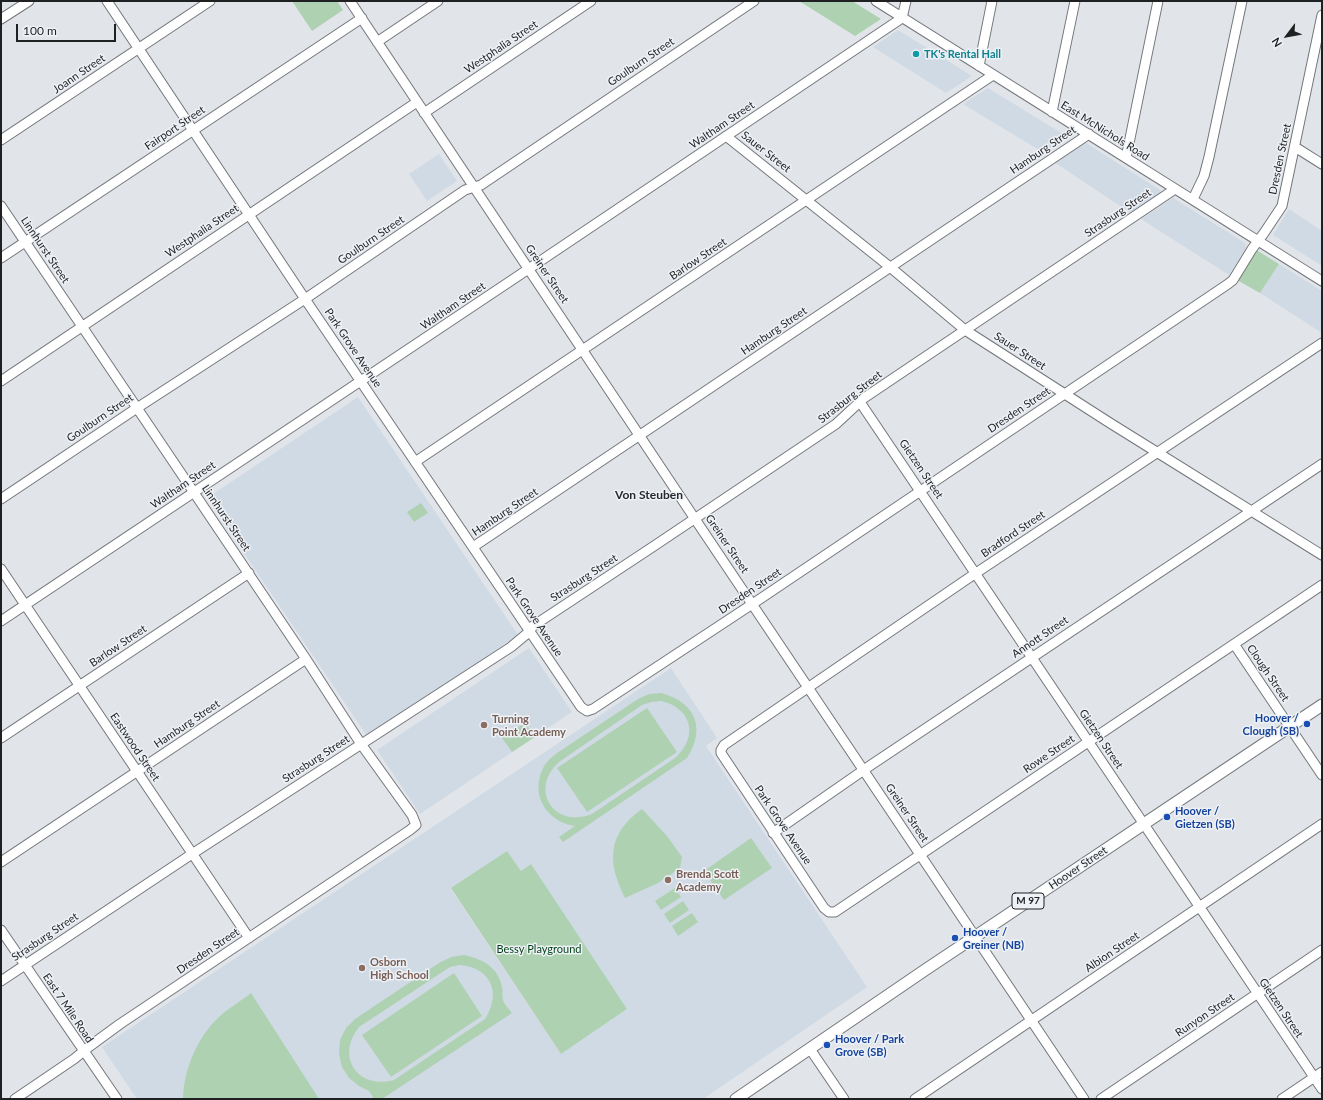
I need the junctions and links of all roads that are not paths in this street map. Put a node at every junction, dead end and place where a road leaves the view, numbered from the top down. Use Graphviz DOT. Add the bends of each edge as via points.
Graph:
graph roads {
  1 [pos="29,1"];
  2 [pos="107,1"];
  3 [pos="210,1"];
  4 [pos="350,1"];
  5 [pos="438,1"];
  6 [pos="591,1"];
  7 [pos="754,1"];
  8 [pos="876,1"];
  9 [pos="906,1"];
  10 [pos="992,1"];
  11 [pos="1075,1"];
  12 [pos="1158,1"];
  13 [pos="1242,1"];
  14 [pos="1322,15"];
  15 [pos="362,18"];
  16 [pos="902,18"];
  17 [pos="1,19"];
  18 [pos="378,42"];
  19 [pos="1319,42"];
  20 [pos="139,48"];
  21 [pos="979,66"];
  22 [pos="993,75"];
  23 [pos="417,102"];
  24 [pos="1052,112"];
  25 [pos="424,113"];
  26 [pos="193,130"];
  27 [pos="1088,134"];
  28 [pos="726,136"];
  29 [pos="1,140"];
  30 [pos="1295,147"];
  31 [pos="1126,158"];
  32 [pos="1322,164"];
  33 [pos="474,188"];
  34 [pos="1175,189"];
  35 [pos="1192,199"];
  36 [pos="807,200"];
  37 [pos="1,206"];
  38 [pos="249,214"];
  39 [pos="1259,241"];
  40 [pos="25,242"];
  41 [pos="1,258"];
  42 [pos="890,268"];
  43 [pos="530,269"];
  44 [pos="1322,281"];
  45 [pos="305,299"];
  46 [pos="81,326"];
  47 [pos="965,330"];
  48 [pos="1322,343"];
  49 [pos="584,350"];
  50 [pos="1,381"];
  51 [pos="361,381"];
  52 [pos="1065,394"];
  53 [pos="860,402"];
  54 [pos="137,408"];
  55 [pos="641,436"];
  56 [pos="1157,452"];
  57 [pos="416,462"];
  58 [pos="1322,464"];
  59 [pos="921,490"];
  60 [pos="194,492"];
  61 [pos="1,499"];
  62 [pos="1252,511"];
  63 [pos="695,519"];
  64 [pos="473,548"];
  65 [pos="1322,555"];
  66 [pos="1,569"];
  67 [pos="249,573"];
  68 [pos="976,573"];
  69 [pos="1322,585"];
  70 [pos="753,604"];
  71 [pos="25,605"];
  72 [pos="1,621"];
  73 [pos="529,632"];
  74 [pos="1234,644"];
  75 [pos="1032,657"];
  76 [pos="306,659"];
  77 [pos="80,686"];
  78 [pos="809,688"];
  79 [pos="1322,705"];
  80 [pos="581,707"];
  81 [pos="1289,727"];
  82 [pos="1,738"];
  83 [pos="1088,742"];
  84 [pos="361,744"];
  85 [pos="721,750"];
  86 [pos="864,770"];
  87 [pos="137,771"];
  88 [pos="1322,775"];
  89 [pos="1144,824"];
  90 [pos="1322,824"];
  91 [pos="416,825"];
  92 [pos="773,833"];
  93 [pos="192,854"];
  94 [pos="920,855"];
  95 [pos="1,862"];
  96 [pos="1200,908"];
  97 [pos="829,912"];
  98 [pos="1,930"];
  99 [pos="975,937"];
  100 [pos="249,938"];
  101 [pos="1322,950"];
  102 [pos="24,966"];
  103 [pos="1,981"];
  104 [pos="1257,994"];
  105 [pos="1032,1021"];
  106 [pos="810,1049"];
  107 [pos="83,1052"];
  108 [pos="1322,1072"];
  109 [pos="1314,1078"];
  110 [pos="1322,1089"];
  111 [pos="15,1099"];
  112 [pos="117,1099"];
  113 [pos="736,1099"];
  114 [pos="844,1099"];
  115 [pos="915,1099"];
  116 [pos="1084,1099"];
  117 [pos="1101,1099"];
  118 [pos="1282,1099"];
  1 -- 17 [label="street"];
  2 -- 20 [label="street, Park Grove Avenue"];
  3 -- 20 [label="street, Joann Street"];
  4 -- 15 [label="street, Greiner Street"];
  5 -- 18 [label="street"];
  6 -- 25 [label="street, Westphalia Street"];
  7 -- 33 [label="street, Goulburn Street"];
  8 -- 16 [label="street, East McNichols Road"];
  9 -- 16 [label="street"];
  10 -- 21 [label="street"];
  11 -- 24 [label="street"];
  12 -- 31 [label="street"];
  13 -- 35 [label="street" via="1210,157"];
  14 -- 19 [label="street, Dresden Street"];
  15 -- 18 [label="street, Greiner Street"];
  15 -- 26 [label="street, Fairport Street"];
  16 -- 21 [label="street, East McNichols Road"];
  16 -- 28 [label="street, Waltham Street"];
  18 -- 23 [label="street, Greiner Street"];
  19 -- 30 [label="street, Dresden Street"];
  20 -- 26 [label="street, Park Grove Avenue"];
  20 -- 29 [label="street, Joann Street"];
  21 -- 22 [label="street, East McNichols Road"];
  22 -- 24 [label="street, East McNichols Road"];
  22 -- 36 [label="street, Barlow Street"];
  23 -- 25 [label="street, Greiner Street"];
  23 -- 38 [label="street, Westphalia Street"];
  24 -- 27 [label="street, East McNichols Road"];
  25 -- 33 [label="street, Greiner Street"];
  26 -- 38 [label="street, Park Grove Avenue"];
  26 -- 40 [label="street, Fairport Street"];
  27 -- 31 [label="street, East McNichols Road"];
  27 -- 42 [label="street, Hamburg Street"];
  28 -- 36 [label="street, Sauer Street"];
  28 -- 43 [label="street, Waltham Street"];
  30 -- 32 [label="street"];
  30 -- 39 [label="street, Dresden Street" via="1282,206"];
  31 -- 34 [label="street, East McNichols Road"];
  33 -- 43 [label="street, Greiner Street"];
  33 -- 45 [label="street, Goulburn Street" via="465,190"];
  34 -- 35 [label="street, East McNichols Road"];
  34 -- 47 [label="street, Strasburg Street"];
  35 -- 39 [label="street, East McNichols Road"];
  36 -- 42 [label="street, Sauer Street"];
  36 -- 49 [label="street, Barlow Street"];
  37 -- 40 [label="street, Linnhurst Street"];
  38 -- 45 [label="street, Park Grove Avenue"];
  38 -- 46 [label="street, Westphalia Street"];
  39 -- 44 [label="street, East McNichols Road"];
  39 -- 52 [label="street, Dresden Street" via="1228,284"];
  40 -- 41 [label="street, Fairport Street"];
  40 -- 46 [label="street, Linnhurst Street"];
  42 -- 47 [label="street, Sauer Street"];
  42 -- 55 [label="street, Hamburg Street"];
  43 -- 49 [label="street, Greiner Street"];
  43 -- 51 [label="street, Waltham Street"];
  45 -- 51 [label="street, Park Grove Avenue"];
  45 -- 54 [label="street, Goulburn Street"];
  46 -- 50 [label="street, Westphalia Street"];
  46 -- 54 [label="street, Linnhurst Street"];
  47 -- 52 [label="street, Sauer Street"];
  47 -- 53 [label="street, Strasburg Street"];
  48 -- 56 [label="street, Bradford Street"];
  49 -- 55 [label="street, Greiner Street"];
  49 -- 57 [label="street, Barlow Street"];
  51 -- 57 [label="street, Park Grove Avenue"];
  51 -- 60 [label="street, Waltham Street"];
  52 -- 56 [label="street, Sauer Street"];
  52 -- 59 [label="street, Dresden Street"];
  53 -- 59 [label="street, Gietzen Street"];
  53 -- 63 [label="street, Strasburg Street" via="836,424"];
  54 -- 60 [label="street, Linnhurst Street"];
  54 -- 61 [label="street, Goulburn Street"];
  55 -- 63 [label="street, Greiner Street"];
  55 -- 64 [label="street, Hamburg Street"];
  56 -- 62 [label="street, Sauer Street"];
  56 -- 68 [label="street, Bradford Street"];
  57 -- 64 [label="street, Park Grove Avenue"];
  58 -- 62 [label="street, Annott Street"];
  59 -- 68 [label="street, Gietzen Street"];
  59 -- 70 [label="street, Dresden Street"];
  60 -- 67 [label="street, Linnhurst Street"];
  60 -- 71 [label="street, Waltham Street"];
  62 -- 65 [label="street, Sauer Street"];
  62 -- 75 [label="street, Annott Street"];
  63 -- 70 [label="street, Greiner Street"];
  63 -- 73 [label="street, Strasburg Street" via="533,626"];
  64 -- 73 [label="street, Park Grove Avenue"];
  66 -- 71 [label="street, Eastwood Street"];
  67 -- 76 [label="street, Linnhurst Street"];
  67 -- 77 [label="street, Barlow Street"];
  68 -- 75 [label="street, Gietzen Street"];
  68 -- 78 [label="street, Bradford Street"];
  69 -- 74 [label="street, Rowe Street"];
  70 -- 78 [label="street, Greiner Street"];
  70 -- 80 [label="street, Dresden Street" via="593,709 587,711"];
  71 -- 72 [label="street, Waltham Street"];
  71 -- 77 [label="street, Eastwood Street"];
  73 -- 80 [label="street, Park Grove Avenue"];
  73 -- 84 [label="street, Strasburg Street" via="511,647"];
  74 -- 81 [label="street, Clough Street"];
  74 -- 83 [label="street, Rowe Street"];
  75 -- 83 [label="street, Gietzen Street"];
  75 -- 86 [label="street, Annott Street"];
  76 -- 84 [label="street, Linnhurst Street"];
  76 -- 87 [label="street, Hamburg Street"];
  77 -- 82 [label="street, Barlow Street"];
  77 -- 87 [label="street, Eastwood Street"];
  78 -- 85 [label="street, Bradford Street" via="724,745"];
  78 -- 86 [label="street, Greiner Street"];
  79 -- 81 [label="main road, Hoover Street / M 97"];
  81 -- 88 [label="street, Clough Street"];
  81 -- 89 [label="main road, Hoover Street / M 97"];
  83 -- 89 [label="street, Gietzen Street"];
  83 -- 94 [label="street, Rowe Street"];
  84 -- 91 [label="street, Linnhurst Street" via="412,815"];
  84 -- 93 [label="street, Strasburg Street"];
  85 -- 92 [label="street, Park Grove Avenue" via="722,756"];
  86 -- 92 [label="street, Annott Street"];
  86 -- 94 [label="street, Greiner Street"];
  87 -- 93 [label="street, Eastwood Street"];
  87 -- 95 [label="street, Hamburg Street"];
  89 -- 96 [label="street, Gietzen Street"];
  89 -- 99 [label="main road, Hoover Street / M 97"];
  90 -- 96 [label="street, Albion Street"];
  91 -- 100 [label="street, Dresden Street"];
  92 -- 97 [label="street, Park Grove Avenue"];
  93 -- 100 [label="street, Eastwood Street"];
  93 -- 102 [label="street, Strasburg Street"];
  94 -- 97 [label="street, Rowe Street" via="835,912"];
  94 -- 99 [label="street, Greiner Street"];
  96 -- 104 [label="street, Gietzen Street"];
  96 -- 105 [label="street, Albion Street"];
  98 -- 102 [label="street, East 7 Mile Road"];
  99 -- 105 [label="street, Greiner Street"];
  99 -- 106 [label="main road, Hoover Street / M 97"];
  100 -- 107 [label="street, Dresden Street"];
  101 -- 104 [label="street, Runyon Street"];
  102 -- 103 [label="street, Strasburg Street"];
  102 -- 107 [label="street, East 7 Mile Road"];
  104 -- 109 [label="street, Gietzen Street"];
  104 -- 117 [label="street, Runyon Street"];
  105 -- 115 [label="street, Albion Street"];
  105 -- 116 [label="street, Greiner Street"];
  106 -- 113 [label="main road, Hoover Street / M 97"];
  106 -- 114 [label="street"];
  107 -- 111 [label="street, Dresden Street"];
  107 -- 112 [label="street, East 7 Mile Road"];
  108 -- 109 [label="street"];
  109 -- 110 [label="street, Gietzen Street"];
  109 -- 118 [label="street"];
}
